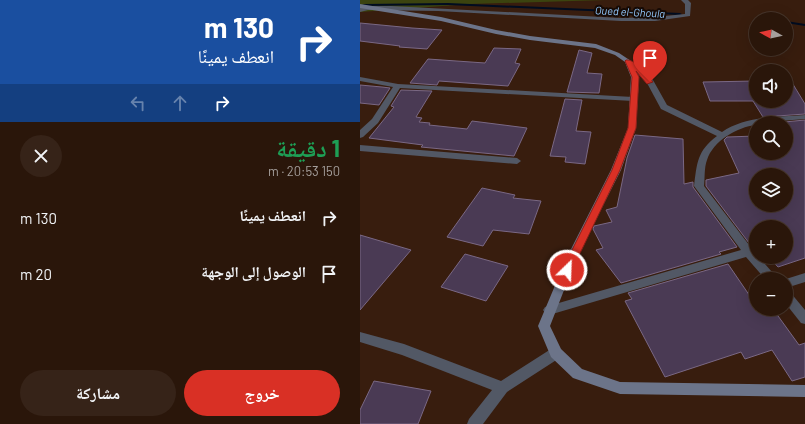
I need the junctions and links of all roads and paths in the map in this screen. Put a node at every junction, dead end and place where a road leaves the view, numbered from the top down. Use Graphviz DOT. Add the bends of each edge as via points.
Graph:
graph roads {
  1 [pos="684,0"];
  2 [pos="363,8"];
  3 [pos="628,61"];
  4 [pos="360,79"];
  5 [pos="398,86"];
  6 [pos="633,99"];
  7 [pos="805,117"];
  8 [pos="360,135"];
  9 [pos="723,136"];
  10 [pos="360,148"];
  11 [pos="517,161"];
  12 [pos="748,252"];
  13 [pos="766,272"];
  14 [pos="805,277"];
  15 [pos="793,281"];
  16 [pos="793,304"];
  17 [pos="549,310"];
  18 [pos="805,319"];
  19 [pos="360,337"];
  20 [pos="556,353"];
  21 [pos="502,388"];
  22 [pos="805,391"];
  23 [pos="474,424"];
  1 -- 2 [label="street" via="688,3 688,15 665,20 426,8"];
  2 -- 3 [label="main road" via="441,19 530,38 596,46"];
  3 -- 6 [label="main road" via="635,77"];
  3 -- 9 [label="street" via="646,78 664,107"];
  4 -- 5 [label="street"];
  5 -- 6 [label="street"];
  5 -- 8 [label="street" via="375,121"];
  6 -- 17 [label="main road" via="632,128 616,170 572,257"];
  7 -- 9 [label="street" via="748,123 735,127"];
  9 -- 12 [label="street" via="710,146 702,161 699,186"];
  10 -- 11 [label="street"];
  12 -- 13 [label="street"];
  12 -- 17 [label="street"];
  14 -- 15 [label="street"];
  16 -- 18 [label="street"];
  17 -- 20 [label="main road" via="544,326"];
  19 -- 21 [label="street" via="404,350"];
  20 -- 21 [label="street"];
  20 -- 22 [label="main road" via="578,374 620,388"];
  21 -- 23 [label="street"];
}
